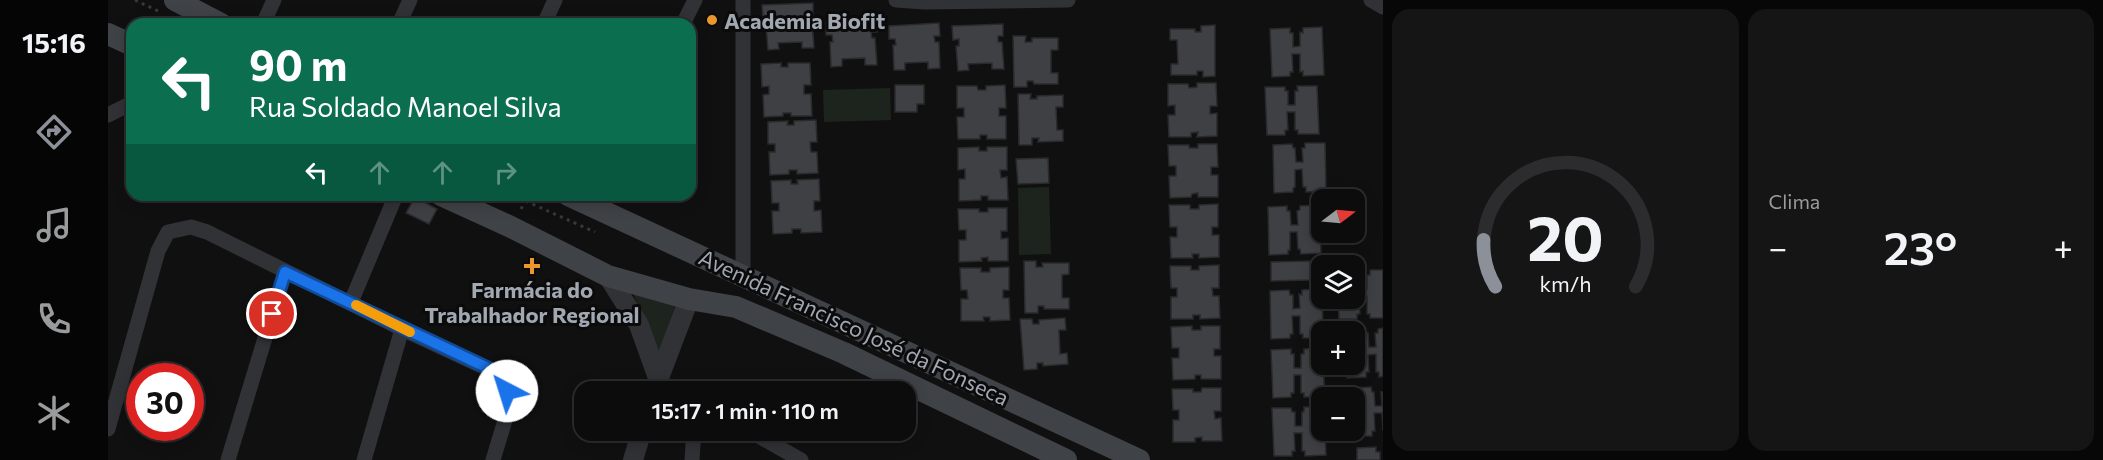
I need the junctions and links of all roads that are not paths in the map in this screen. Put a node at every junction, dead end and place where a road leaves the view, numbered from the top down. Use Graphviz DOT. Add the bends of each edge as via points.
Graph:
graph roads {
  1 [pos="175,0"];
  2 [pos="274,0"];
  3 [pos="410,0"];
  4 [pos="555,0"];
  5 [pos="695,0"];
  6 [pos="743,0"];
  7 [pos="896,0"];
  8 [pos="1068,0"];
  9 [pos="1371,0"];
  10 [pos="925,1"];
  11 [pos="1383,7"];
  12 [pos="210,18"];
  13 [pos="266,18"];
  14 [pos="402,18"];
  15 [pos="547,18"];
  16 [pos="686,18"];
  17 [pos="108,34"];
  18 [pos="126,42"];
  19 [pos="126,106"];
  20 [pos="108,115"];
  21 [pos="394,201"];
  22 [pos="454,201"];
  23 [pos="598,202"];
  24 [pos="285,272"];
  25 [pos="743,275"];
  26 [pos="608,276"];
  27 [pos="689,299"];
  28 [pos="351,303"];
  29 [pos="402,329"];
  30 [pos="655,381"];
  31 [pos="657,381"];
  32 [pos="108,429"];
  33 [pos="639,441"];
  34 [pos="693,441"];
  35 [pos="767,441"];
  36 [pos="228,460"];
  37 [pos="364,460"];
  38 [pos="493,460"];
  39 [pos="633,460"];
  40 [pos="692,460"];
  41 [pos="801,460"];
  42 [pos="1066,460"];
  43 [pos="1139,460"];
  1 -- 12 [label="main road"];
  2 -- 13 [label="street"];
  3 -- 14 [label="street"];
  4 -- 15 [label="street"];
  5 -- 16 [label="street"];
  6 -- 25 [label="street"];
  7 -- 10 [label="street"];
  8 -- 10 [label="street"];
  9 -- 11 [label="street"];
  17 -- 18 [label="main road"];
  19 -- 20 [label="street"];
  21 -- 28 [label="street"];
  22 -- 26 [label="main road, Avenida Francisco José da Fonseca"];
  23 -- 25 [label="main road, Avenida Francisco José da Fonseca"];
  24 -- 28 [label="street"];
  24 -- 32 [label="street" via="207,232 191,227 168,232 158,251"];
  24 -- 36 [label="street"];
  25 -- 43 [label="main road, Avenida Francisco José da Fonseca"];
  26 -- 27 [label="main road, Avenida Francisco José da Fonseca"];
  26 -- 30 [label="street" via="639,326"];
  27 -- 31 [label="street"];
  27 -- 42 [label="main road, Avenida Francisco José da Fonseca" via="736,307"];
  28 -- 29 [label="street"];
  29 -- 37 [label="street"];
  29 -- 38 [label="street" via="490,369 504,385 506,417"];
  33 -- 39 [label="street"];
  34 -- 40 [label="street"];
  35 -- 41 [label="street"];
}
